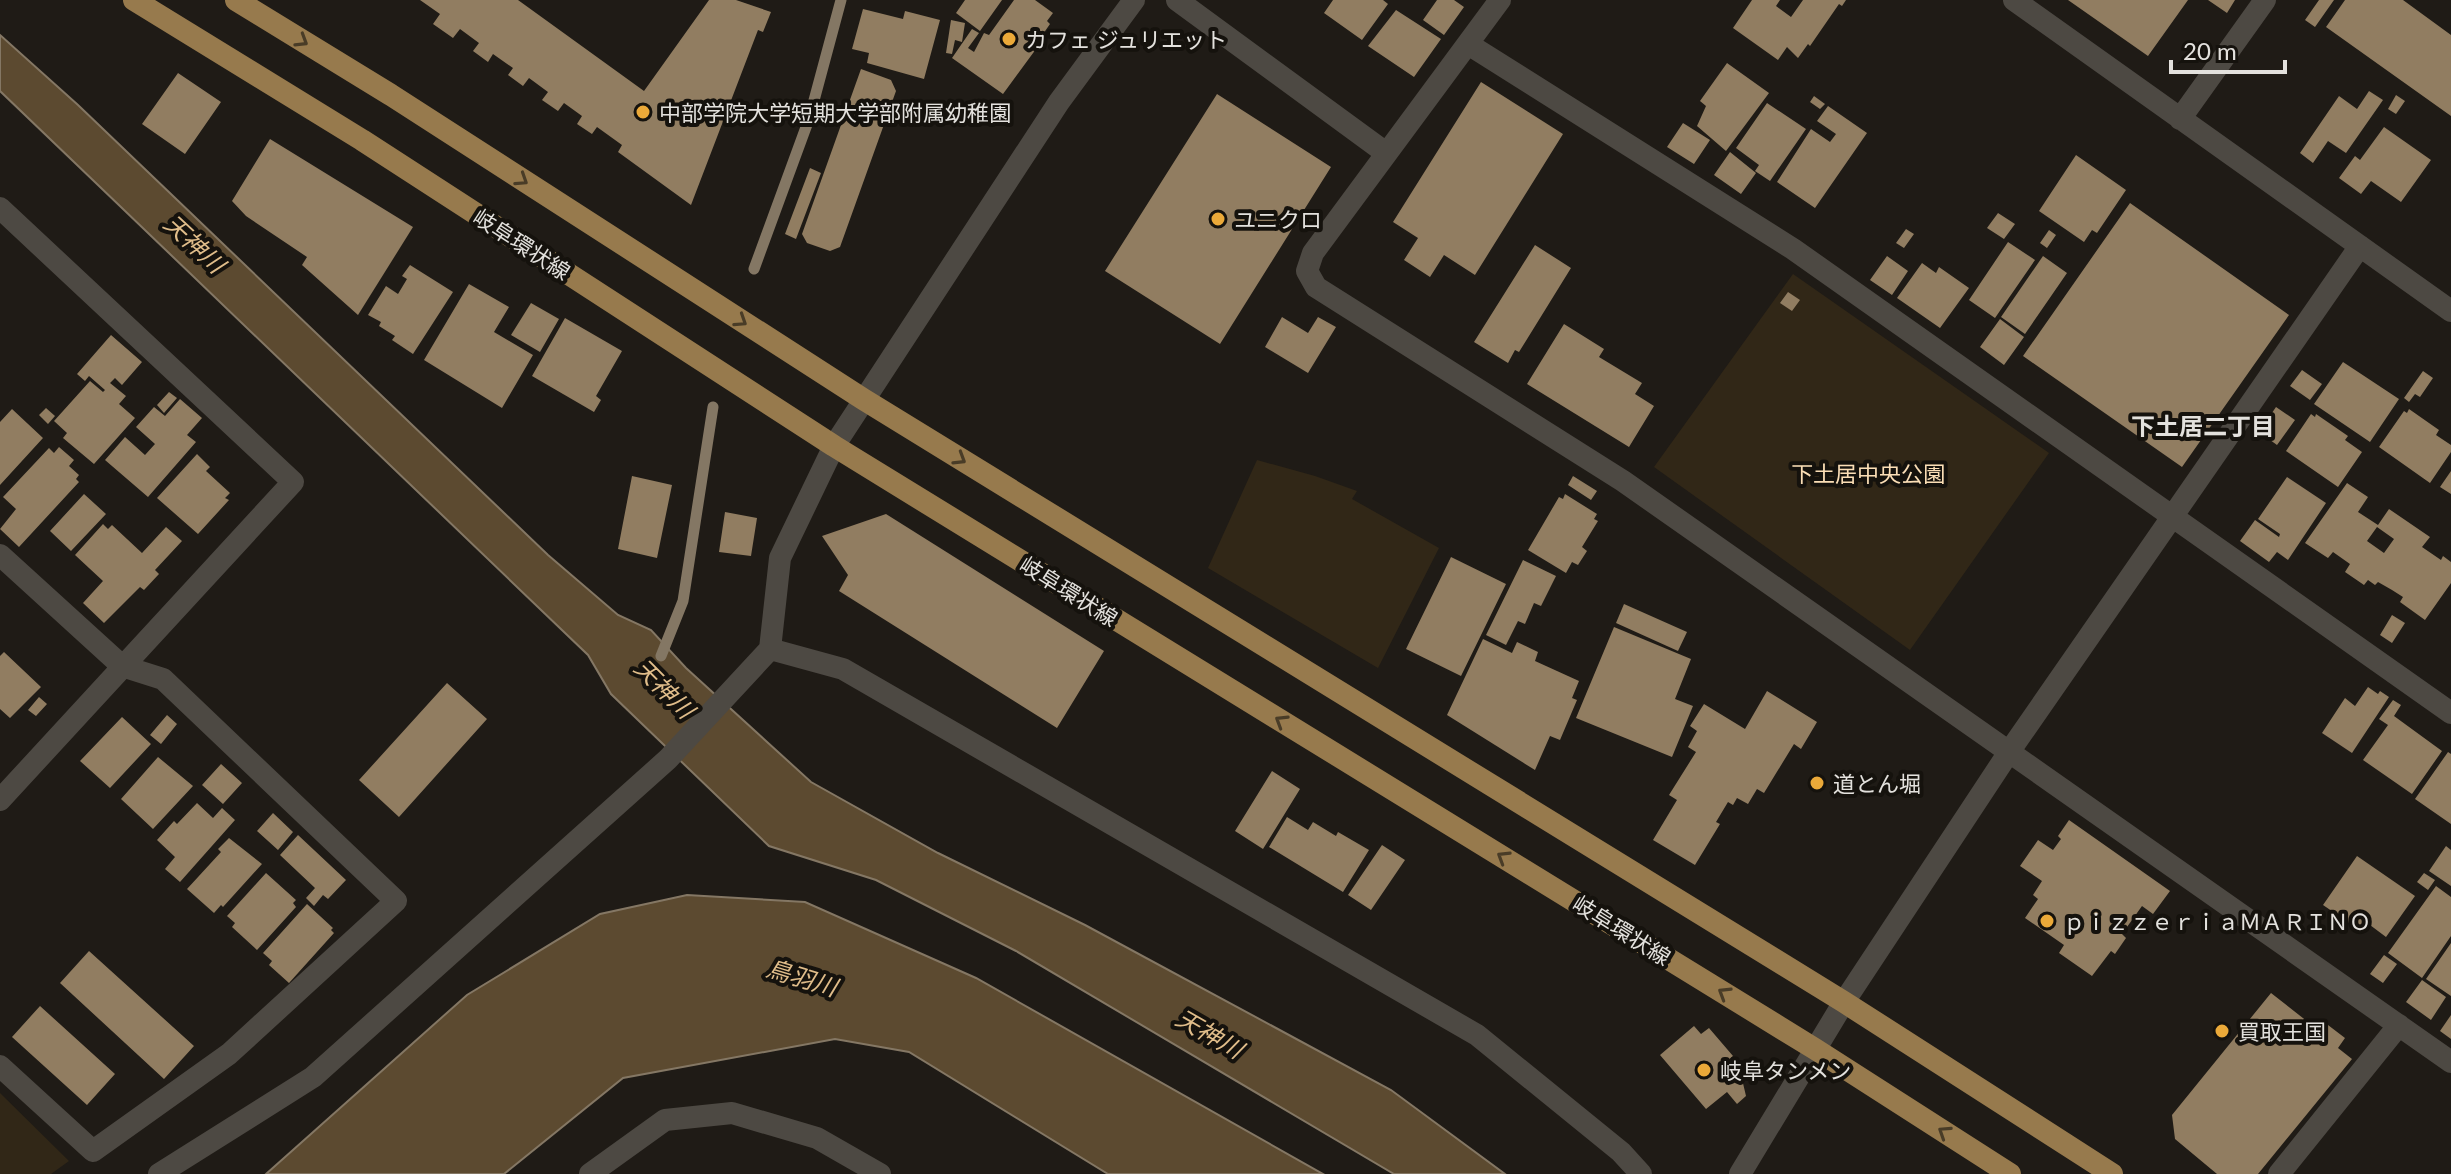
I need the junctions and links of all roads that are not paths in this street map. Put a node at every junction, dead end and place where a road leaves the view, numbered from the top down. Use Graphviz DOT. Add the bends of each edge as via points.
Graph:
graph roads {
  1 [pos="134,0"];
  2 [pos="236,0"];
  3 [pos="1177,0"];
  4 [pos="1500,0"];
  5 [pos="2014,0"];
  6 [pos="2265,0"];
  7 [pos="1126,3"];
  8 [pos="1468,44"];
  9 [pos="2180,119"];
  10 [pos="1386,153"];
  11 [pos="0,208"];
  12 [pos="2360,246"];
  13 [pos="2451,311"];
  14 [pos="863,399"];
  15 [pos="834,446"];
  16 [pos="2171,518"];
  17 [pos="0,555"];
  18 [pos="770,649"];
  19 [pos="122,666"];
  20 [pos="2451,713"];
  21 [pos="2009,752"];
  22 [pos="0,800"];
  23 [pos="1844,1002"];
  24 [pos="2399,1025"];
  25 [pos="1815,1049"];
  26 [pos="2451,1062"];
  27 [pos="0,1066"];
  28 [pos="159,1174"];
  29 [pos="590,1174"];
  30 [pos="880,1174"];
  31 [pos="1641,1174"];
  32 [pos="1740,1174"];
  33 [pos="2010,1174"];
  34 [pos="2112,1174"];
  35 [pos="2279,1174"];
  1 -- 15 [label="main road, 岐阜環状線" via="362,140"];
  2 -- 14 [label="main road, one-way"];
  3 -- 10 [label="street"];
  4 -- 8 [label="street"];
  5 -- 9 [label="street"];
  6 -- 9 [label="street"];
  7 -- 14 [label="street"];
  8 -- 10 [label="street"];
  8 -- 16 [label="street" via="1793,249"];
  9 -- 12 [label="street"];
  10 -- 21 [label="street" via="1313,253 1307,271 1316,287 1623,481"];
  11 -- 19 [label="street" via="293,482"];
  12 -- 13 [label="street"];
  12 -- 16 [label="street"];
  14 -- 15 [label="street"];
  14 -- 23 [label="main road, one-way"];
  15 -- 18 [label="street" via="780,558"];
  25 -- 15 [label="main road, 岐阜環状線, one-way"];
  16 -- 20 [label="street"];
  16 -- 21 [label="street"];
  17 -- 19 [label="street"];
  18 -- 28 [label="street" via="668,759 313,1077"];
  18 -- 31 [label="street" via="843,669 1477,1035"];
  19 -- 22 [label="street"];
  19 -- 27 [label="street" via="163,679 396,901 229,1054 93,1151"];
  21 -- 23 [label="street"];
  21 -- 24 [label="street"];
  23 -- 25 [label="street"];
  23 -- 34 [label="main road"];
  24 -- 26 [label="street"];
  24 -- 35 [label="street"];
  25 -- 32 [label="street"];
  33 -- 25 [label="main road, 岐阜環状線, one-way"];
  29 -- 30 [label="street" via="665,1120 732,1113 817,1138"];
}
